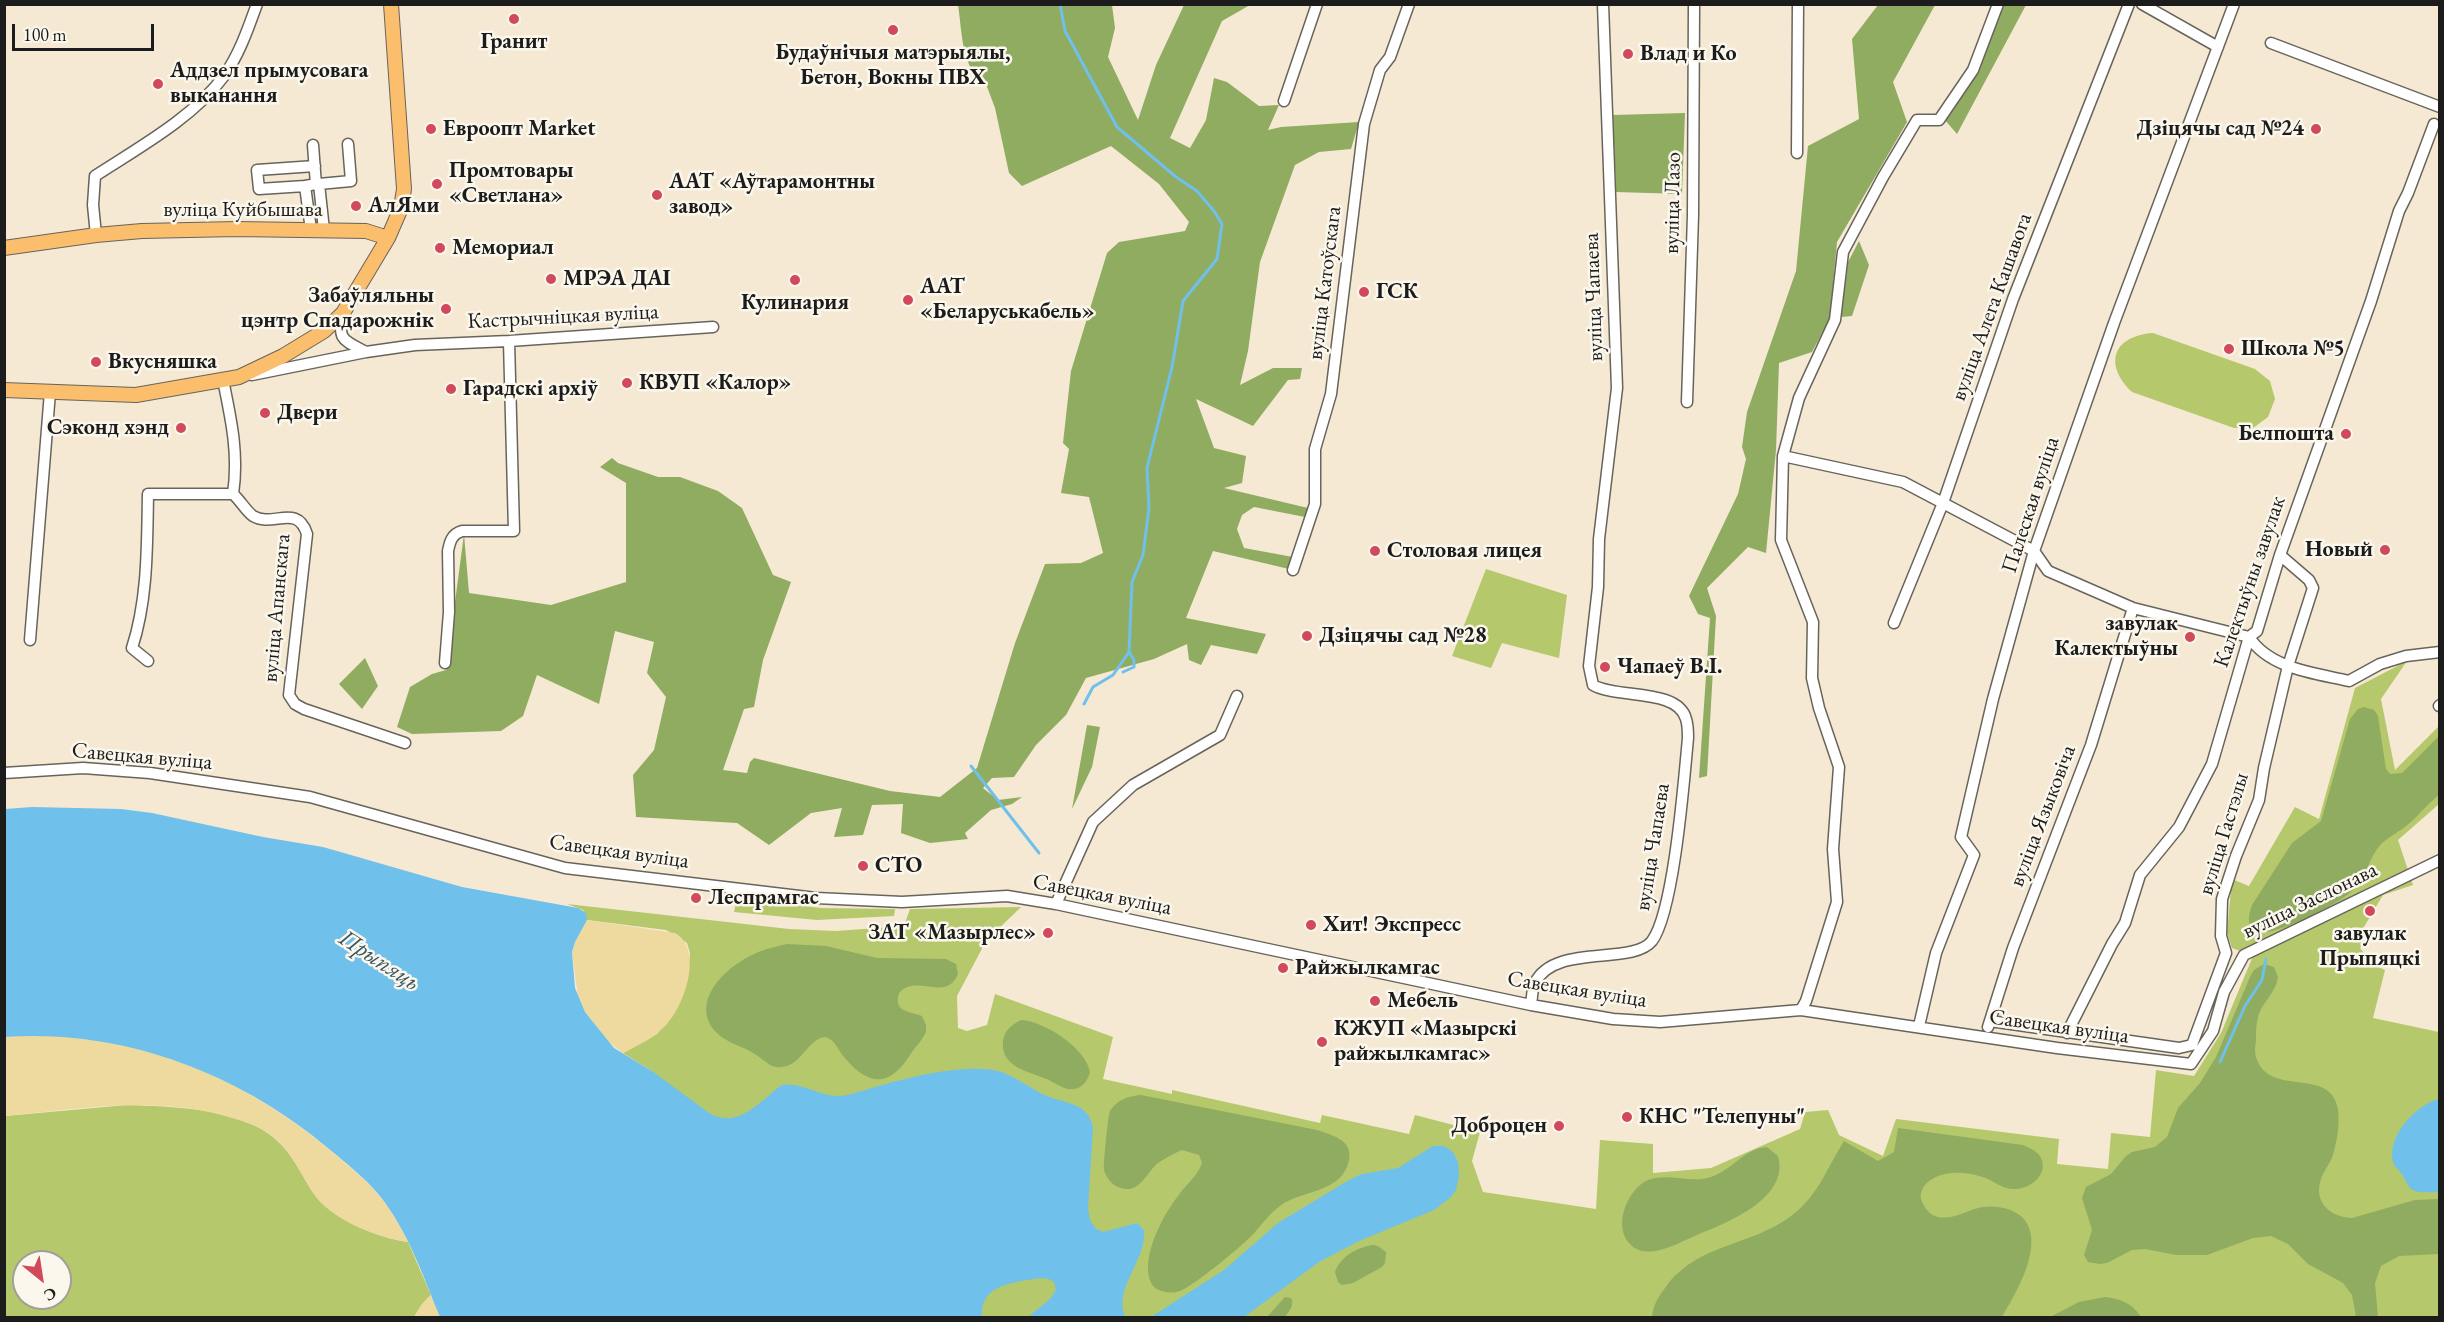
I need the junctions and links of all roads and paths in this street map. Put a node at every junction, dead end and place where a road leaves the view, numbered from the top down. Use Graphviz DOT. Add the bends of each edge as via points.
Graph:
graph roads {
  1 [pos="257,4"];
  2 [pos="391,4"];
  3 [pos="1317,4"];
  4 [pos="1409,4"];
  5 [pos="1603,4"];
  6 [pos="1694,4"];
  7 [pos="1798,4"];
  8 [pos="1998,4"];
  9 [pos="2128,4"];
  10 [pos="2142,4"];
  11 [pos="2234,4"];
  12 [pos="2271,43"];
  13 [pos="2218,47"];
  14 [pos="1284,101"];
  15 [pos="2439,107"];
  16 [pos="2434,124"];
  17 [pos="348,144"];
  18 [pos="313,145"];
  19 [pos="1797,153"];
  20 [pos="315,166"];
  21 [pos="313,185"];
  22 [pos="318,230"];
  23 [pos="96,235"];
  24 [pos="388,238"];
  25 [pos="4,248"];
  26 [pos="343,313"];
  27 [pos="713,327"];
  28 [pos="509,341"];
  29 [pos="366,352"];
  30 [pos="238,377"];
  31 [pos="223,381"];
  32 [pos="4,390"];
  33 [pos="50,392"];
  34 [pos="1687,402"];
  35 [pos="1783,456"];
  36 [pos="233,494"];
  37 [pos="1943,503"];
  38 [pos="2034,551"];
  39 [pos="2280,555"];
  40 [pos="1293,570"];
  41 [pos="2133,608"];
  42 [pos="1894,623"];
  43 [pos="2249,637"];
  44 [pos="30,640"];
  45 [pos="2439,652"];
  46 [pos="148,661"];
  47 [pos="445,663"];
  48 [pos="2288,666"];
  49 [pos="1237,696"];
  50 [pos="405,743"];
  51 [pos="4,773"];
  52 [pos="2439,860"];
  53 [pos="1056,904"];
  54 [pos="1531,1005"];
  55 [pos="1801,1010"];
  56 [pos="1990,1021"];
  57 [pos="1919,1026"];
  58 [pos="2067,1033"];
  59 [pos="1985,1036"];
  60 [pos="2192,1045"];
  61 [pos="2192,1064"];
  1 -- 23 [label="street" via="224,77 155,138 95,176"];
  2 -- 24 [label="main road" via="404,189 402,208"];
  3 -- 14 [label="street"];
  4 -- 40 [label="street, вуліца Катоўскага" via="1390,57 1380,70 1364,124 1331,394 1315,449 1315,504"];
  5 -- 54 [label="street, вуліца Чапаева" via="1617,388 1589,666 1593,685 1603,691 1666,699 1678,706 1686,718 1688,738 1668,894 1659,928 1650,943 1635,950 1561,961 1546,969 1534,983"];
  6 -- 34 [label="street, вуліца Лазо"];
  7 -- 19 [label="street"];
  8 -- 35 [label="street" via="1973,70 1939,120 1917,120 1843,252 1835,320 1799,398"];
  9 -- 37 [label="street, вуліца Алега Кашавога" via="2013,299"];
  10 -- 13 [label="street"];
  11 -- 13 [label="street, Палеская вуліца"];
  12 -- 15 [label="street"];
  13 -- 38 [label="street, Палеская вуліца" via="2114,323"];
  16 -- 39 [label="street, Калектыўны завулак" via="2399,211"];
  17 -- 21 [label="street" via="351,181"];
  18 -- 20 [label="street"];
  20 -- 21 [label="street"];
  20 -- 21 [label="street" via="257,170 259,189"];
  21 -- 22 [label="street"];
  22 -- 23 [label="main road, вуліца Куйбышава"];
  22 -- 24 [label="main road, вуліца Куйбышава" via="366,231"];
  23 -- 25 [label="main road, вуліца Куйбышава"];
  24 -- 26 [label="main road"];
  26 -- 29 [label="street" via="339,330 343,339"];
  26 -- 30 [label="main road" via="304,344"];
  27 -- 28 [label="street, Кастрычніцкая вуліца"];
  28 -- 29 [label="street, Кастрычніцкая вуліца" via="415,345"];
  28 -- 47 [label="street" via="514,531 462,531 450,542"];
  29 -- 30 [label="street, Кастрычніцкая вуліца"];
  30 -- 31 [label="main road"];
  31 -- 33 [label="main road" via="136,395"];
  31 -- 36 [label="street" via="235,438 237,469"];
  32 -- 33 [label="main road"];
  33 -- 44 [label="street"];
  35 -- 37 [label="street" via="1903,482"];
  35 -- 55 [label="street" via="1781,540 1813,622 1812,678 1839,766 1833,849 1837,902"];
  36 -- 46 [label="street" via="148,494 147,572 132,648"];
  36 -- 50 [label="street, вуліца Апанскага" via="253,516 296,518 304,524 307,534 289,694 292,700 304,709"];
  37 -- 38 [label="street"];
  37 -- 42 [label="street, вуліца Алега Кашавога"];
  38 -- 41 [label="street" via="2048,571"];
  38 -- 57 [label="street, Палеская вуліца" via="1993,699 1961,837 1974,855 1936,952"];
  39 -- 43 [label="street, Калектыўны завулак" via="2257,631"];
  39 -- 48 [label="street, вуліца Гастэлы" via="2313,588"];
  41 -- 43 [label="street"];
  41 -- 56 [label="street, вуліца Языковіча" via="2091,745 2013,948"];
  43 -- 48 [label="street" via="2256,647"];
  43 -- 58 [label="street, Калектыўны завулак" via="2212,764 2179,827 2140,874 2125,923"];
  45 -- 48 [label="street" via="2380,664 2349,681"];
  48 -- 60 [label="street, вуліца Гастэлы" via="2259,800 2222,899 2221,936 2226,953"];
  49 -- 53 [label="street" via="1220,735 1133,785 1093,822"];
  51 -- 53 [label="street, Савецкая вуліца" via="94,769 150,773 310,797 565,867 745,890 902,902 1007,897"];
  52 -- 61 [label="street, вуліца Заслонава" via="2244,955 2224,992 2213,1031"];
  53 -- 54 [label="street, Савецкая вуліца"];
  54 -- 55 [label="street, Савецкая вуліца" via="1613,1019 1660,1022"];
  55 -- 57 [label="street, Савецкая вуліца"];
  56 -- 58 [label="street, Савецкая вуліца"];
  56 -- 59 [label="street, вуліца Языковіча"];
  57 -- 59 [label="street, Савецкая вуліца"];
  58 -- 60 [label="street, Савецкая вуліца" via="2179,1048"];
  59 -- 61 [label="street, Савецкая вуліца"];
}
